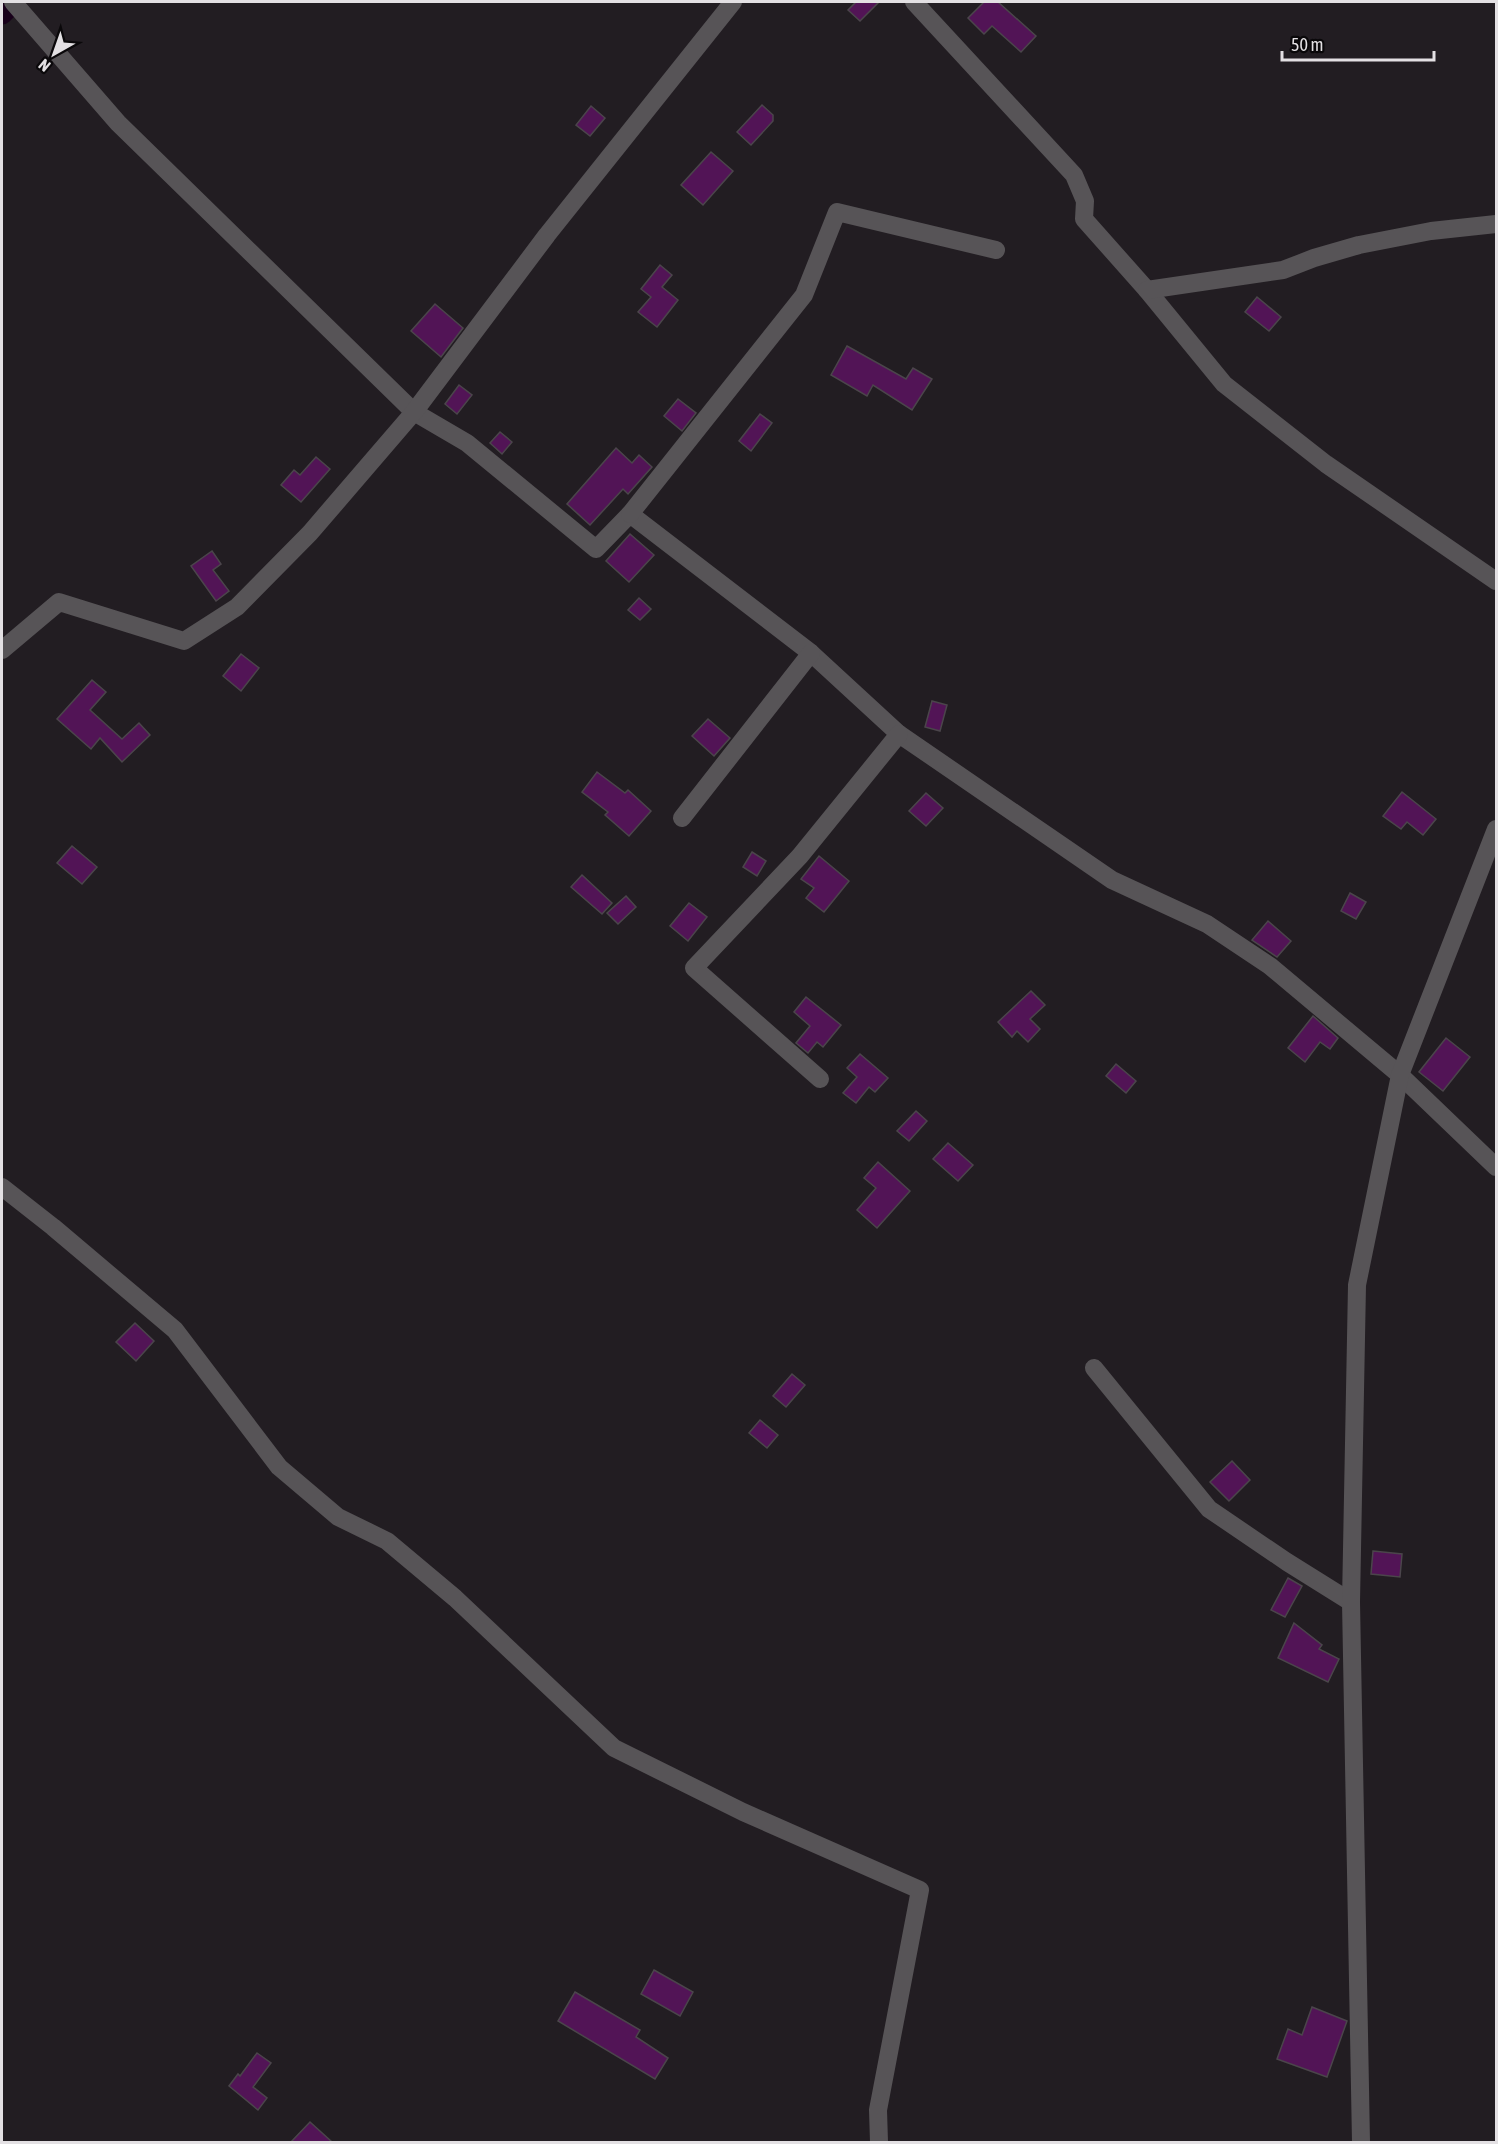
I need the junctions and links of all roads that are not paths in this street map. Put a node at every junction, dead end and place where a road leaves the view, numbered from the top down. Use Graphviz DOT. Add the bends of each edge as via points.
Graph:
graph roads {
  1 [pos="13,2"];
  2 [pos="733,2"];
  3 [pos="914,2"];
  4 [pos="1497,224"];
  5 [pos="996,250"];
  6 [pos="1147,290"];
  7 [pos="414,412"];
  8 [pos="630,514"];
  9 [pos="1497,581"];
  10 [pos="2,650"];
  11 [pos="811,653"];
  12 [pos="899,734"];
  13 [pos="682,818"];
  14 [pos="1497,829"];
  15 [pos="1400,1075"];
  16 [pos="820,1079"];
  17 [pos="1497,1167"];
  18 [pos="2,1187"];
  19 [pos="1094,1368"];
  20 [pos="1351,1602"];
  21 [pos="879,2142"];
  22 [pos="1361,2142"];
  1 -- 7 [label="street" via="118,123"];
  2 -- 7 [label="street" via="547,235"];
  3 -- 6 [label="street" via="1074,175 1085,201 1084,219"];
  4 -- 6 [label="street" via="1431,231 1359,245 1283,270"];
  5 -- 8 [label="street" via="837,212 804,295"];
  6 -- 9 [label="street" via="1224,384 1326,464"];
  7 -- 8 [label="street" via="467,443 596,549"];
  7 -- 10 [label="street" via="310,533 237,607 184,641 59,602"];
  8 -- 11 [label="street"];
  11 -- 12 [label="street"];
  11 -- 13 [label="street"];
  12 -- 15 [label="street" via="1112,880 1207,924 1270,966"];
  12 -- 16 [label="street" via="800,856 694,968"];
  14 -- 15 [label="street"];
  15 -- 17 [label="street"];
  15 -- 20 [label="street" via="1357,1285"];
  18 -- 21 [label="street" via="176,1330 279,1467 338,1517 396,1548 614,1748 743,1812 920,1890 878,2110"];
  19 -- 20 [label="street" via="1209,1509"];
  20 -- 22 [label="street"];
}
